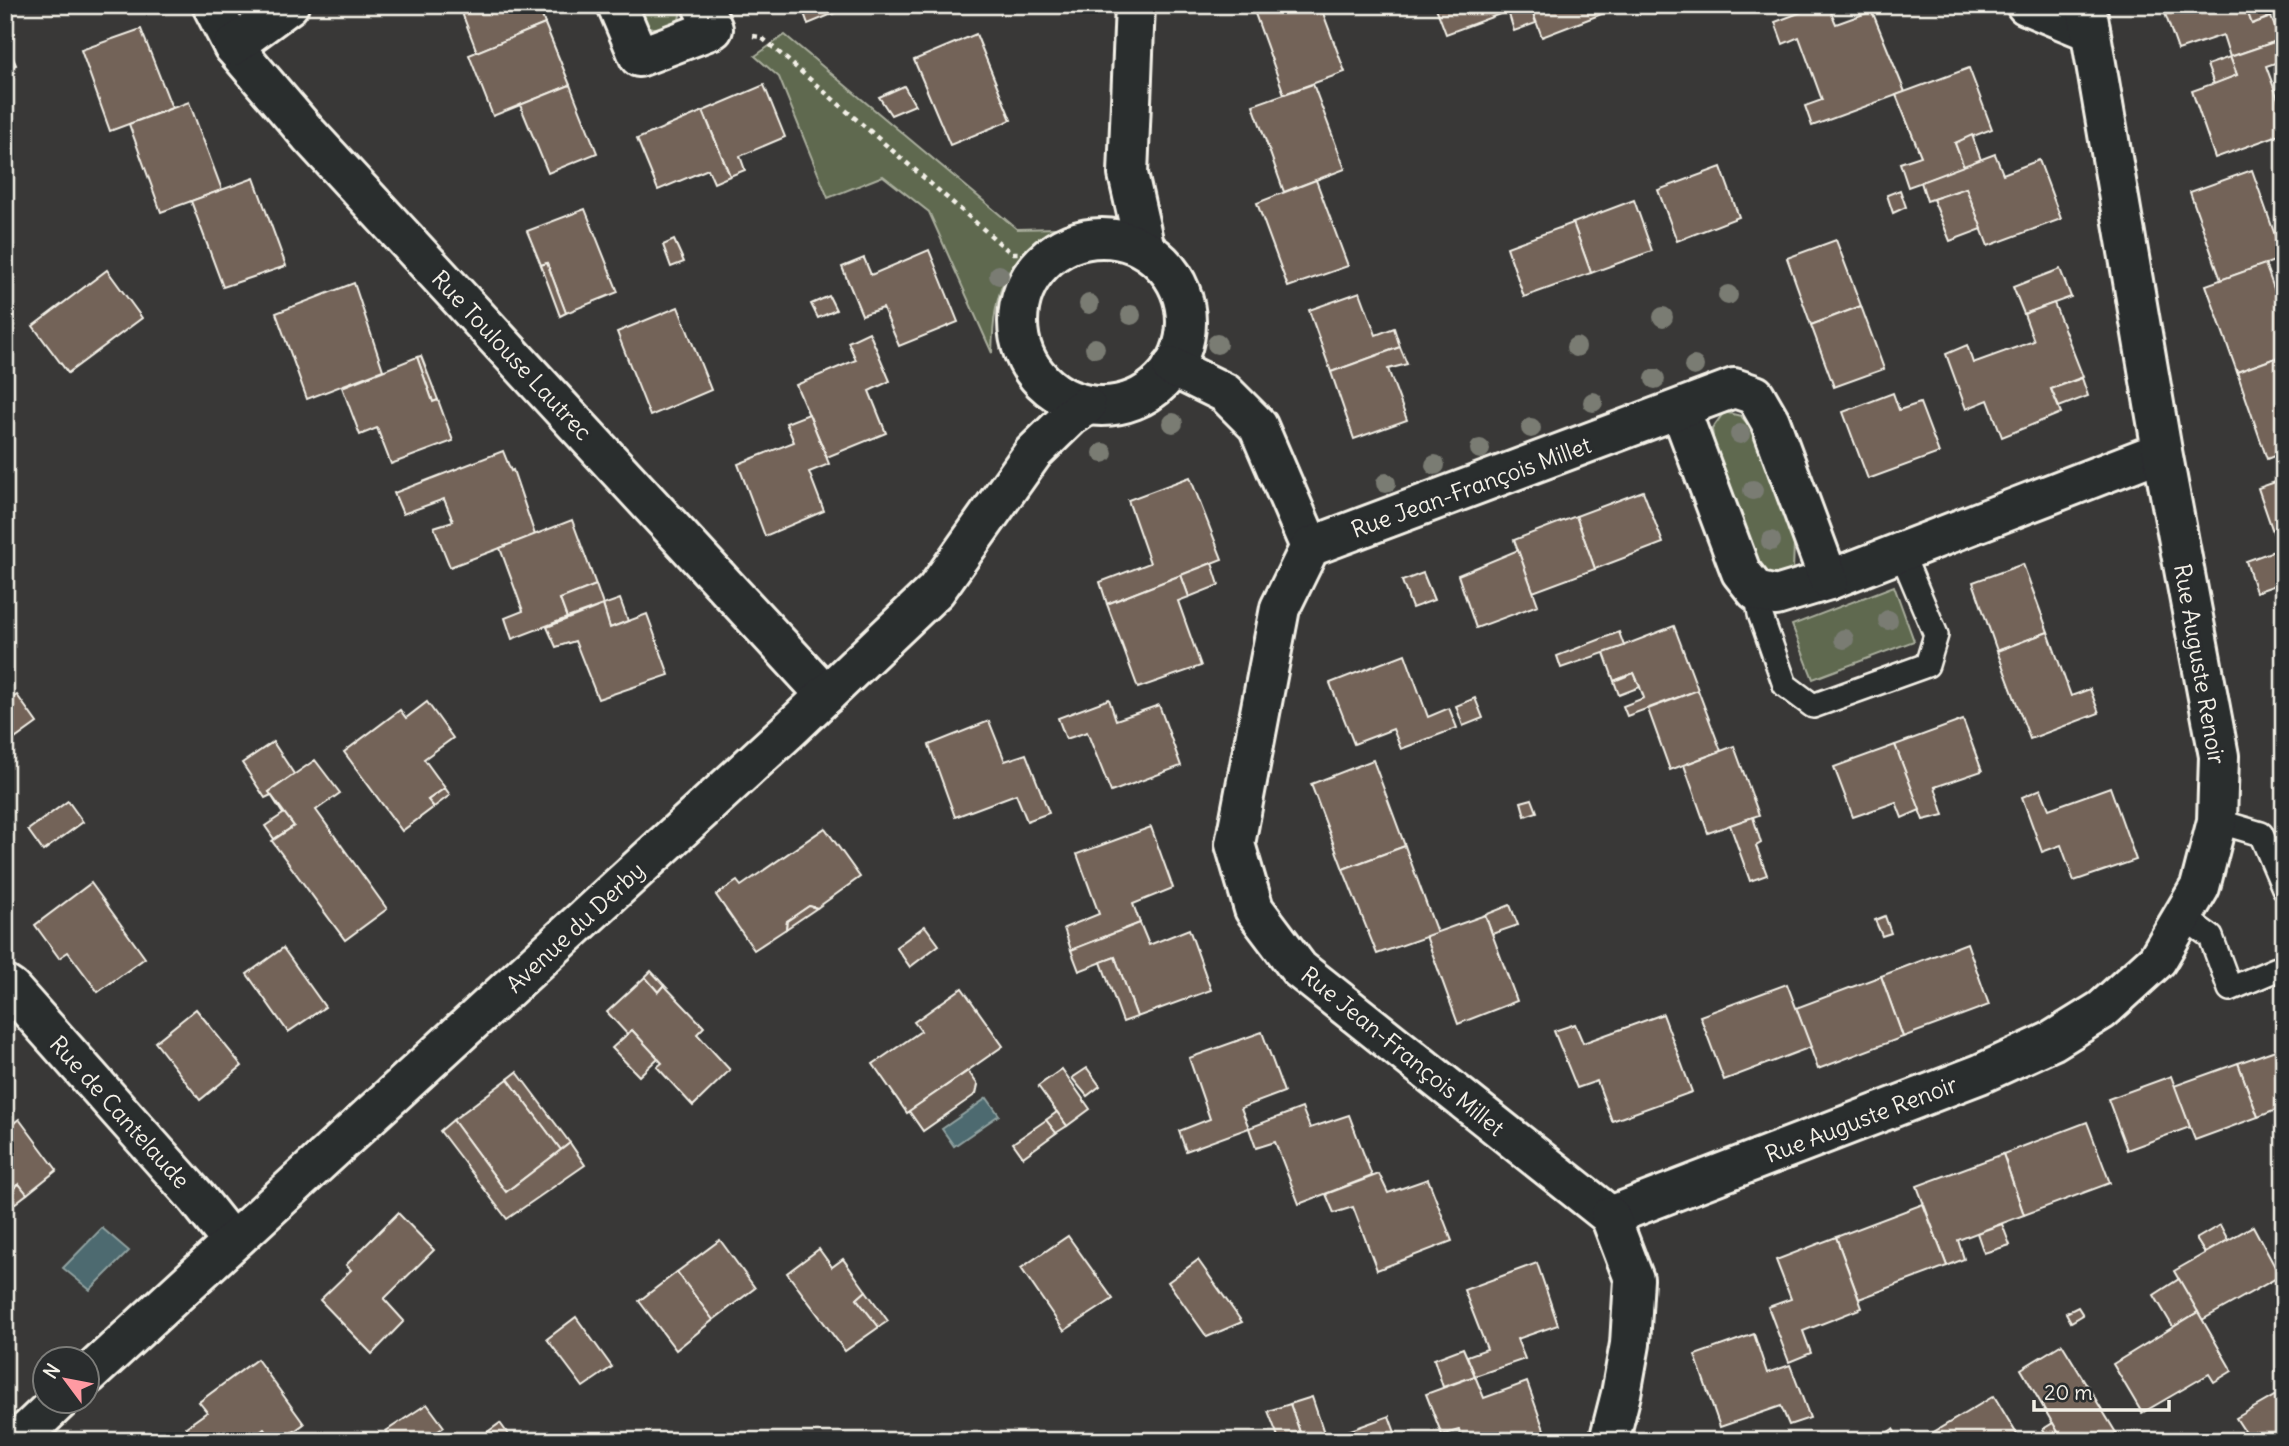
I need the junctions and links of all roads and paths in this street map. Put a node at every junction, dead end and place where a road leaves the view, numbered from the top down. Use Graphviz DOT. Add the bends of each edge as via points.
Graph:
graph roads {
  1 [pos="212,5"];
  2 [pos="289,5"];
  3 [pos="617,5"];
  4 [pos="1135,5"];
  5 [pos="2026,5"];
  6 [pos="707,17"];
  7 [pos="2088,18"];
  8 [pos="233,46"];
  9 [pos="1128,174"];
  10 [pos="1093,238"];
  11 [pos="1145,249"];
  12 [pos="1053,253"];
  13 [pos="1172,367"];
  14 [pos="1034,371"];
  15 [pos="1086,406"];
  16 [pos="1679,409"];
  17 [pos="2162,451"];
  18 [pos="1033,453"];
  19 [pos="1310,547"];
  20 [pos="1901,552"];
  21 [pos="1829,580"];
  22 [pos="1756,591"];
  23 [pos="826,695"];
  24 [pos="2217,821"];
  25 [pos="2284,888"];
  26 [pos="2182,916"];
  27 [pos="2284,966"];
  28 [pos="5,985"];
  29 [pos="1610,1216"];
  30 [pos="231,1241"];
  31 [pos="102,1362"];
  32 [pos="46,1414"];
  33 [pos="17,1441"];
  34 [pos="1609,1441"];
  1 -- 8 [label="street, Rue Toulouse Lautrec"];
  2 -- 8 [label="street"];
  3 -- 6 [label="street" via="639,57"];
  4 -- 9 [label="street"];
  5 -- 7 [label="street"];
  6 -- 12 [label="path" via="761,37 1011,253"];
  7 -- 17 [label="street, Rue Auguste Renoir"];
  8 -- 23 [label="street, Rue Toulouse Lautrec" via="309,135"];
  9 -- 10 [label="street"];
  9 -- 11 [label="street"];
  10 -- 11 [label="street" via="1120,239"];
  10 -- 12 [label="street"];
  11 -- 13 [label="street" via="1165,265 1186,310 1185,335"];
  12 -- 14 [label="street" via="1034,272 1022,295 1018,322 1022,348"];
  13 -- 15 [label="street" via="1145,394 1124,404"];
  13 -- 19 [label="street" via="1225,393 1258,426"];
  14 -- 15 [label="street" via="1052,390"];
  14 -- 18 [label="street"];
  15 -- 18 [label="street, Avenue du Derby"];
  16 -- 19 [label="street, Rue Jean-François Millet"];
  16 -- 21 [label="street, Rue Jean-François Millet" via="1734,388 1755,395 1770,421"];
  16 -- 22 [label="street" via="1741,572"];
  17 -- 20 [label="street"];
  17 -- 24 [label="street, Rue Auguste Renoir" via="2219,757"];
  18 -- 23 [label="street, Avenue du Derby" via="936,590"];
  19 -- 29 [label="street, Rue Jean-François Millet" via="1280,608 1235,844 1254,909 1299,969"];
  20 -- 21 [label="street"];
  20 -- 22 [label="lane" via="1936,635 1927,665 1814,706 1785,685"];
  21 -- 22 [label="street" via="1776,596"];
  23 -- 30 [label="street, Avenue du Derby"];
  24 -- 25 [label="lane" via="2261,834"];
  24 -- 26 [label="street, Rue Auguste Renoir" via="2200,887"];
  26 -- 27 [label="lane" via="2211,937 2230,989"];
  26 -- 29 [label="street, Rue Auguste Renoir" via="2157,960 2102,1010 2052,1041 1967,1079"];
  28 -- 30 [label="street, Rue de Cantelaude"];
  29 -- 34 [label="street" via="1634,1279 1630,1344"];
  30 -- 31 [label="street, Avenue du Derby"];
  32 -- 33 [label="street"];
}
